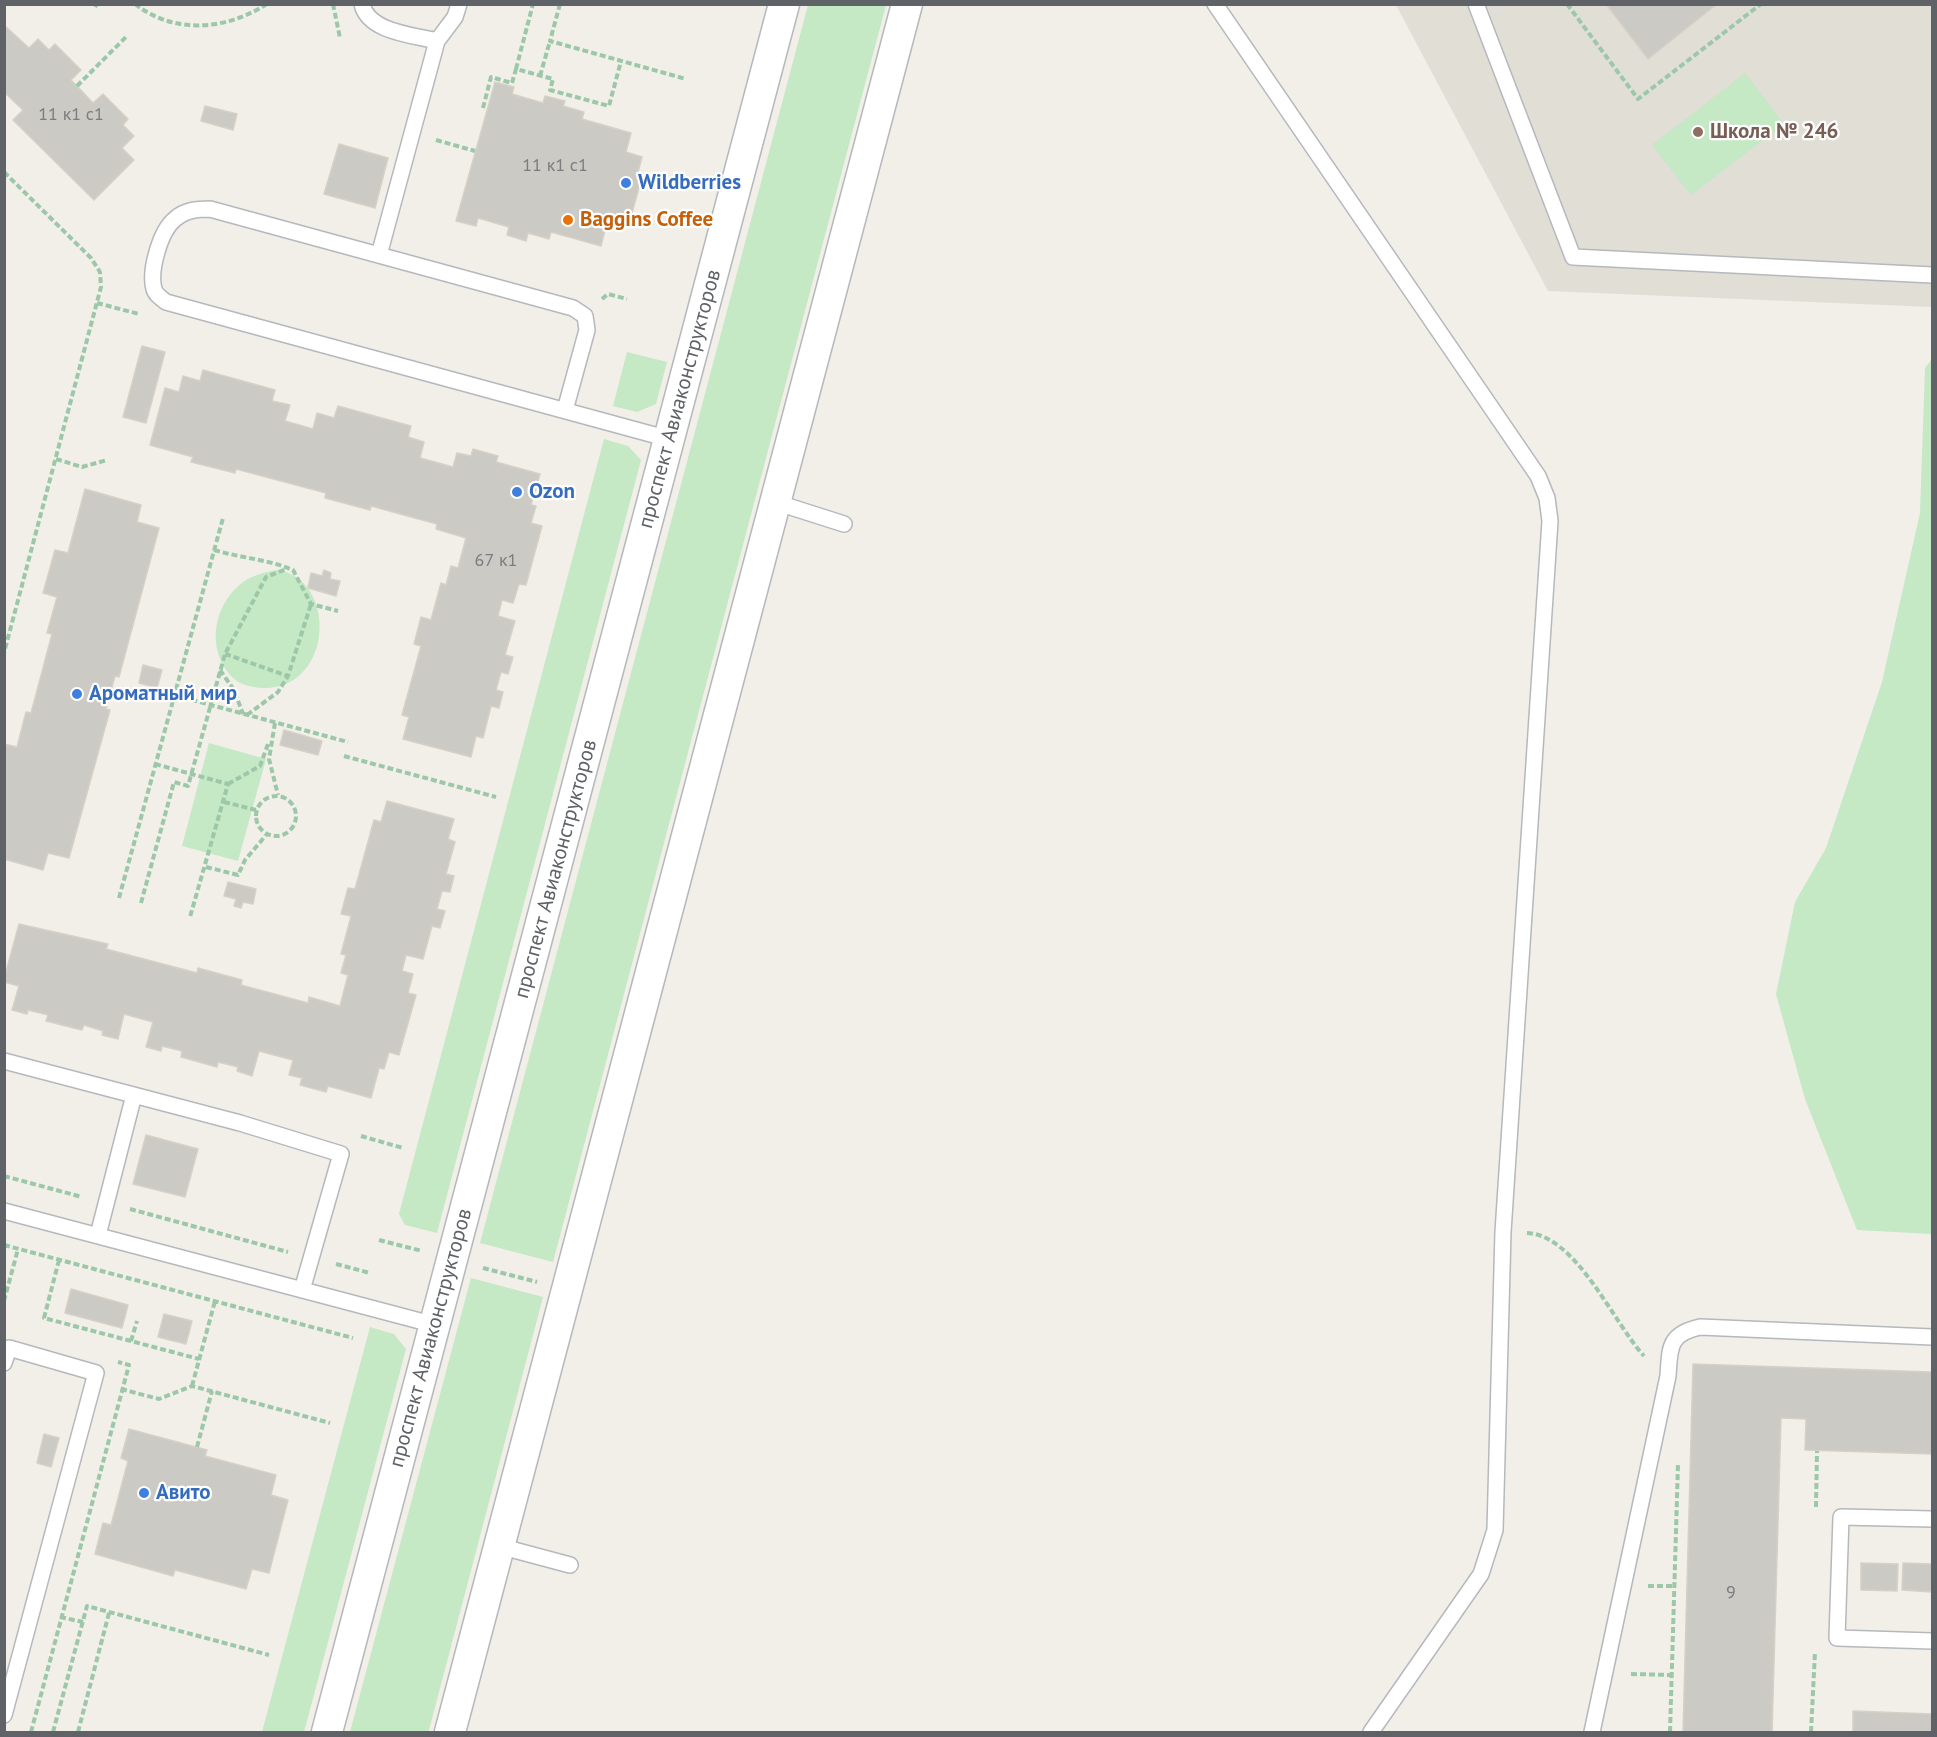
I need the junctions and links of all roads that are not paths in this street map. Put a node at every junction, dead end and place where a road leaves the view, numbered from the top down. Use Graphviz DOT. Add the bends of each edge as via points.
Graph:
graph roads {
  1 [pos="362,4"];
  2 [pos="459,4"];
  3 [pos="784,4"];
  4 [pos="907,4"];
  5 [pos="1215,4"];
  6 [pos="1476,4"];
  7 [pos="437,41"];
  8 [pos="379,255"];
  9 [pos="1932,275"];
  10 [pos="565,410"];
  11 [pos="669,439"];
  12 [pos="776,502"];
  13 [pos="844,524"];
  14 [pos="4,1062"];
  15 [pos="134,1095"];
  16 [pos="4,1211"];
  17 [pos="98,1235"];
  18 [pos="302,1290"];
  19 [pos="435,1325"];
  20 [pos="1932,1337"];
  21 [pos="4,1363"];
  22 [pos="1932,1519"];
  23 [pos="499,1546"];
  24 [pos="570,1565"];
  25 [pos="1932,1641"];
  26 [pos="4,1715"];
  27 [pos="327,1732"];
  28 [pos="450,1732"];
  29 [pos="1371,1732"];
  30 [pos="1592,1732"];
  1 -- 7 [label="lane" via="364,15 373,24"];
  2 -- 7 [label="lane" via="455,17"];
  3 -- 11 [label="street, проспект Авиаконструкторов"];
  4 -- 12 [label="street"];
  5 -- 29 [label="lane" via="1538,476 1547,498 1550,521 1503,1232 1495,1530 1481,1574"];
  6 -- 9 [label="lane" via="1574,257"];
  7 -- 8 [label="lane"];
  8 -- 10 [label="lane" via="573,308 585,316 586,330"];
  8 -- 10 [label="lane" via="210,209 190,210 174,219 163,236 152,278 154,292 166,302"];
  10 -- 11 [label="lane"];
  11 -- 19 [label="street, проспект Авиаконструкторов"];
  12 -- 13 [label="lane"];
  12 -- 23 [label="street"];
  14 -- 15 [label="lane"];
  15 -- 17 [label="lane"];
  15 -- 18 [label="lane" via="341,1154"];
  16 -- 17 [label="lane"];
  17 -- 18 [label="lane"];
  18 -- 19 [label="lane"];
  19 -- 27 [label="street, проспект Авиаконструкторов"];
  20 -- 30 [label="lane" via="1700,1327 1682,1331 1670,1346 1668,1376"];
  21 -- 26 [label="lane" via="9,1348 96,1373"];
  22 -- 25 [label="lane" via="1841,1516 1838,1638"];
  23 -- 24 [label="lane"];
  23 -- 28 [label="street"];
}
